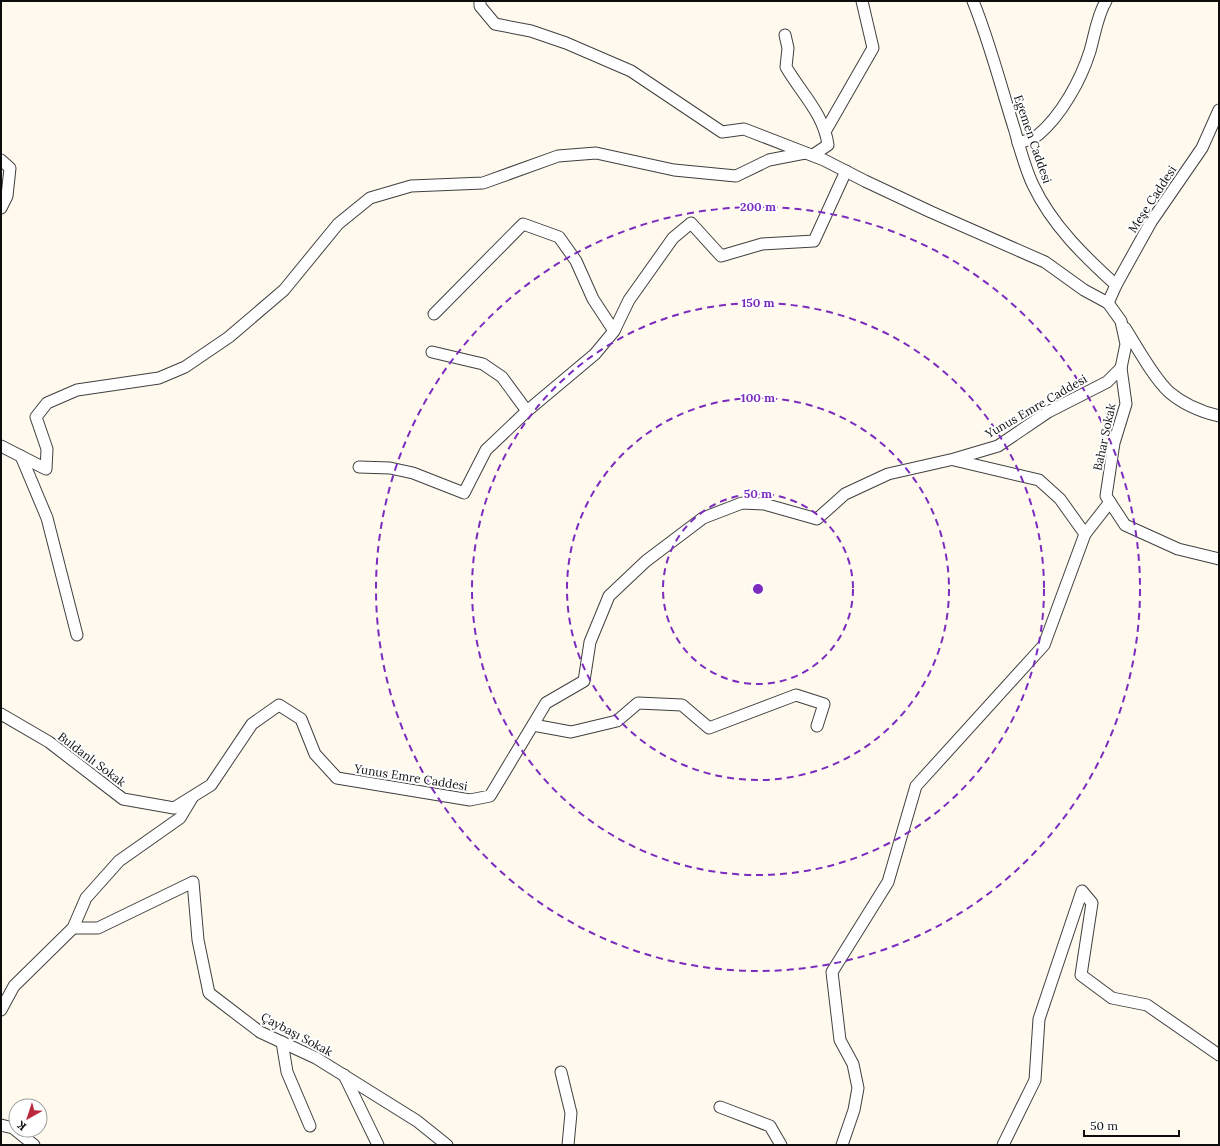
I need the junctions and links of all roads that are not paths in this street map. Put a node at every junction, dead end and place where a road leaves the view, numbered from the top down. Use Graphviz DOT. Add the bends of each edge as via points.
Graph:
graph roads {
  1 [pos="480,1"];
  2 [pos="862,1"];
  3 [pos="972,1"];
  4 [pos="1106,1"];
  5 [pos="785,35"];
  6 [pos="1219,110"];
  7 [pos="826,130"];
  8 [pos="1018,143"];
  9 [pos="809,154"];
  10 [pos="1,160"];
  11 [pos="846,171"];
  12 [pos="1,208"];
  13 [pos="1116,285"];
  14 [pos="1108,303"];
  15 [pos="434,314"];
  16 [pos="1121,321"];
  17 [pos="614,331"];
  18 [pos="432,352"];
  19 [pos="1121,368"];
  20 [pos="527,411"];
  21 [pos="1219,416"];
  22 [pos="1,446"];
  23 [pos="21,456"];
  24 [pos="954,460"];
  25 [pos="359,467"];
  26 [pos="1110,502"];
  27 [pos="1085,534"];
  28 [pos="1219,559"];
  29 [pos="77,635"];
  30 [pos="1,714"];
  31 [pos="533,725"];
  32 [pos="817,726"];
  33 [pos="194,796"];
  34 [pos="174,808"];
  35 [pos="73,928"];
  36 [pos="1,1010"];
  37 [pos="282,1042"];
  38 [pos="1219,1055"];
  39 [pos="561,1072"];
  40 [pos="344,1075"];
  41 [pos="720,1107"];
  42 [pos="1,1125"];
  43 [pos="310,1126"];
  44 [pos="34,1145"];
  45 [pos="378,1145"];
  46 [pos="447,1145"];
  47 [pos="568,1145"];
  48 [pos="781,1145"];
  49 [pos="842,1145"];
  50 [pos="1003,1145"];
  1 -- 9 [label="street" via="480,6 495,24 531,31 566,43 631,71 722,132 744,129"];
  2 -- 7 [label="street" via="873,48"];
  3 -- 8 [label="street, Egemen Caddesi" via="986,34"];
  4 -- 8 [label="street" via="1100,10 1090,52 1058,115 1037,136"];
  5 -- 7 [label="street" via="788,48 786,67"];
  6 -- 13 [label="street, Meşe Caddesi" via="1202,148 1151,222"];
  7 -- 9 [label="street" via="828,145"];
  8 -- 13 [label="street, Egemen Caddesi" via="1033,185 1060,229 1086,258"];
  9 -- 11 [label="street"];
  9 -- 23 [label="street" via="769,160 736,176 674,170 596,153 558,156 483,183 411,186 370,198 338,224 284,290 229,337 185,367 159,378 77,390 47,403 36,417 47,449 46,469"];
  10 -- 12 [label="street" via="10,168 7,196"];
  11 -- 14 [label="street" via="1045,262 1084,290"];
  11 -- 17 [label="street" via="814,241 762,244 721,256 692,223 673,238 629,300"];
  13 -- 14 [label="street, Meşe Caddesi"];
  14 -- 16 [label="street"];
  15 -- 17 [label="street" via="523,224 559,238 576,261 593,299"];
  16 -- 19 [label="street" via="1126,344"];
  16 -- 21 [label="street" via="1148,364 1170,392 1202,411"];
  17 -- 20 [label="street" via="595,354"];
  18 -- 20 [label="street" via="483,364 502,377"];
  19 -- 24 [label="street, Yunus Emre Caddesi" via="1107,382 1048,412 998,446"];
  19 -- 26 [label="street, Bahar Sokak" via="1126,404 1114,444 1106,496"];
  20 -- 25 [label="street" via="486,450 464,493 412,473 390,468"];
  22 -- 23 [label="street"];
  23 -- 29 [label="street" via="47,518"];
  24 -- 27 [label="street" via="1039,480 1060,499"];
  24 -- 31 [label="street, Yunus Emre Caddesi" via="888,474 845,494 817,519 764,504 742,502 703,518 646,561 609,596 590,642 584,681 546,704"];
  26 -- 27 [label="street"];
  26 -- 28 [label="street, Bahar Sokak" via="1125,525 1178,549"];
  27 -- 49 [label="street" via="1044,645 916,786 888,882 832,972 840,1040 853,1064 858,1088 854,1110"];
  30 -- 34 [label="street, Buldanlı Sokak" via="49,742 124,799"];
  31 -- 32 [label="street" via="571,732 617,721 638,703 682,705 709,728 796,696 824,704"];
  31 -- 33 [label="street, Yunus Emre Caddesi" via="490,796 470,800 337,778 315,754 301,719 279,705 252,724 211,785"];
  33 -- 34 [label="street, Yunus Emre Caddesi"];
  33 -- 35 [label="street, Yunus Emre Caddesi" via="180,818 114,866 86,898"];
  35 -- 36 [label="street, Yunus Emre Caddesi" via="14,986"];
  35 -- 37 [label="street, Çaybaşı Sokak" via="98,928 194,882 198,940 209,994 260,1032"];
  37 -- 40 [label="street, Çaybaşı Sokak"];
  37 -- 43 [label="street" via="287,1072"];
  38 -- 50 [label="street" via="1147,1006 1112,998 1081,975 1092,903 1082,891 1039,1019 1035,1080"];
  39 -- 47 [label="street" via="571,1112"];
  40 -- 45 [label="street"];
  40 -- 46 [label="street, Çaybaşı Sokak" via="417,1120"];
  41 -- 48 [label="street" via="770,1126"];
  42 -- 44 [label="street" via="13,1128"];
}
